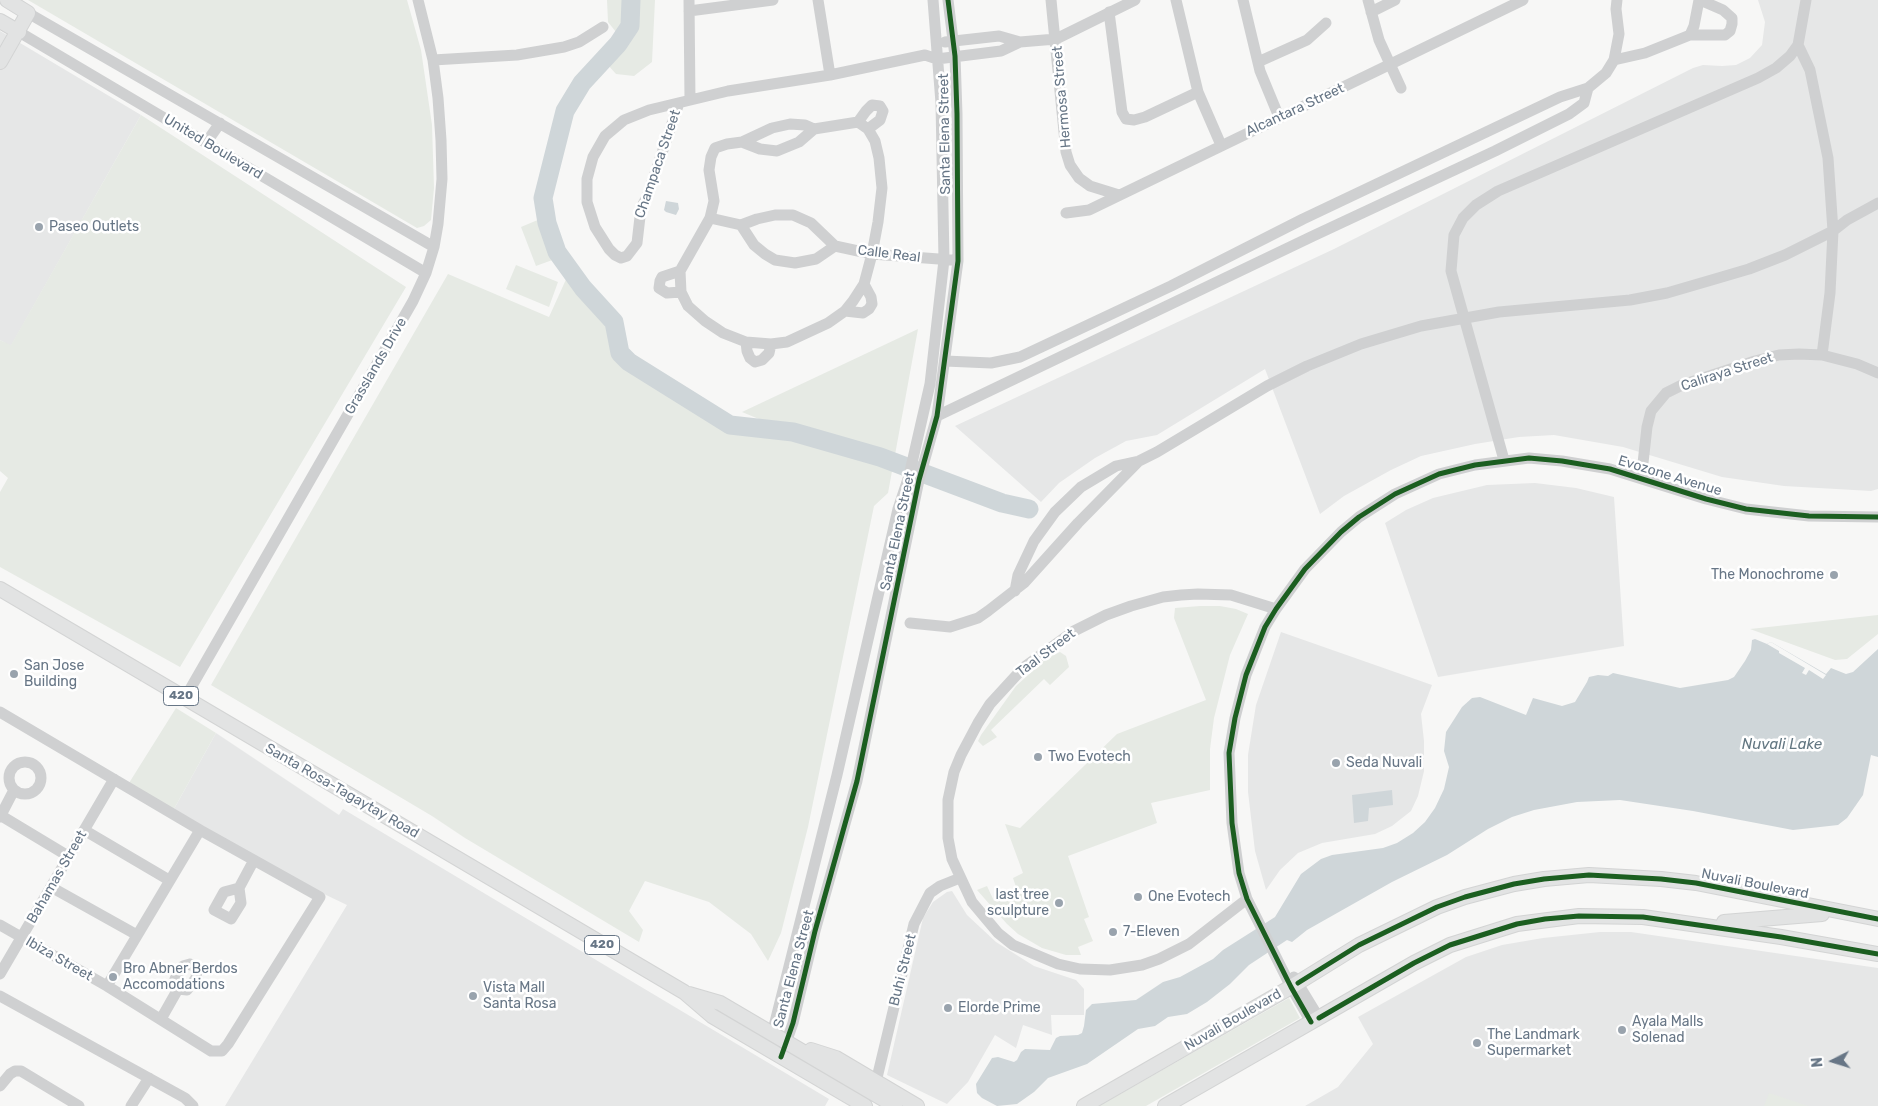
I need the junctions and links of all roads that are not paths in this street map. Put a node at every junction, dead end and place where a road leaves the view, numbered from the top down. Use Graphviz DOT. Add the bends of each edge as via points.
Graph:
graph roads {
  1 [pos="7,0"];
  2 [pos="418,0"];
  3 [pos="773,0"];
  4 [pos="818,0"];
  5 [pos="932,0"];
  6 [pos="948,0"];
  7 [pos="1051,0"];
  8 [pos="1135,0"];
  9 [pos="1176,0"];
  10 [pos="1394,0"];
  11 [pos="1523,0"];
  12 [pos="1699,0"];
  13 [pos="1806,0"];
  14 [pos="1244,1"];
  15 [pos="1615,3"];
  16 [pos="689,6"];
  17 [pos="1369,6"];
  18 [pos="28,12"];
  19 [pos="1109,12"];
  20 [pos="0,20"];
  21 [pos="1326,23"];
  22 [pos="603,27"];
  23 [pos="19,32"];
  24 [pos="1690,35"];
  25 [pos="1056,39"];
  26 [pos="952,40"];
  27 [pos="1020,42"];
  28 [pos="936,44"];
  29 [pos="1798,45"];
  30 [pos="924,55"];
  31 [pos="955,56"];
  32 [pos="937,59"];
  33 [pos="433,60"];
  34 [pos="1614,60"];
  35 [pos="0,62"];
  36 [pos="1258,62"];
  37 [pos="1390,64"];
  38 [pos="830,75"];
  39 [pos="1401,88"];
  40 [pos="1588,88"];
  41 [pos="1198,92"];
  42 [pos="684,101"];
  43 [pos="1279,117"];
  44 [pos="858,122"];
  45 [pos="220,123"];
  46 [pos="814,129"];
  47 [pos="868,129"];
  48 [pos="742,142"];
  49 [pos="206,143"];
  50 [pos="1221,145"];
  51 [pos="1118,196"];
  52 [pos="1878,203"];
  53 [pos="1066,213"];
  54 [pos="1311,216"];
  55 [pos="710,218"];
  56 [pos="741,225"];
  57 [pos="1833,231"];
  58 [pos="1319,233"];
  59 [pos="835,246"];
  60 [pos="434,247"];
  61 [pos="872,254"];
  62 [pos="944,260"];
  63 [pos="958,261"];
  64 [pos="680,271"];
  65 [pos="426,274"];
  66 [pos="864,284"];
  67 [pos="681,292"];
  68 [pos="844,311"];
  69 [pos="1464,318"];
  70 [pos="746,342"];
  71 [pos="771,344"];
  72 [pos="1822,355"];
  73 [pos="945,361"];
  74 [pos="1878,373"];
  75 [pos="937,416"];
  76 [pos="1504,460"];
  77 [pos="1139,461"];
  78 [pos="919,462"];
  79 [pos="914,478"];
  80 [pos="1640,478"];
  81 [pos="1878,517"];
  82 [pos="0,589"];
  83 [pos="1014,591"];
  84 [pos="1276,609"];
  85 [pos="910,623"];
  86 [pos="185,698"];
  87 [pos="0,712"];
  88 [pos="837,775"];
  89 [pos="114,779"];
  90 [pos="857,781"];
  91 [pos="14,790"];
  92 [pos="0,816"];
  93 [pos="84,830"];
  94 [pos="200,830"];
  95 [pos="68,856"];
  96 [pos="254,860"];
  97 [pos="960,878"];
  98 [pos="169,880"];
  99 [pos="51,887"];
  100 [pos="239,888"];
  101 [pos="1246,899"];
  102 [pos="1840,912"];
  103 [pos="1878,919"];
  104 [pos="1702,924"];
  105 [pos="0,926"];
  106 [pos="137,935"];
  107 [pos="21,938"];
  108 [pos="1878,954"];
  109 [pos="0,974"];
  110 [pos="1294,985"];
  111 [pos="107,986"];
  112 [pos="178,989"];
  113 [pos="684,992"];
  114 [pos="0,996"];
  115 [pos="161,1019"];
  116 [pos="1315,1020"];
  117 [pos="772,1034"];
  118 [pos="787,1043"];
  119 [pos="781,1057"];
  120 [pos="149,1078"];
  121 [pos="876,1082"];
  122 [pos="0,1086"];
  123 [pos="903,1103"];
  124 [pos="863,1105"];
  125 [pos="79,1106"];
  126 [pos="131,1106"];
  127 [pos="193,1106"];
  128 [pos="917,1106"];
  129 [pos="1084,1106"];
  130 [pos="1164,1106"];
  1 -- 18 [label="main road, United Boulevard"];
  2 -- 33 [label="street, Grasslands Drive"];
  3 -- 16 [label="street"];
  4 -- 38 [label="street"];
  5 -- 28 [label="street, Santa Elena Street"];
  6 -- 26 [label="street, Santa Elena Street"];
  7 -- 25 [label="street, Hermosa Street"];
  8 -- 19 [label="street"];
  9 -- 41 [label="street"];
  10 -- 17 [label="street"];
  11 -- 37 [label="street, Alcantara Street"];
  12 -- 24 [label="street"];
  12 -- 24 [label="street" via="1723,10 1732,18 1732,24 1725,35"];
  13 -- 29 [label="street"];
  14 -- 36 [label="street"];
  15 -- 34 [label="street" via="1619,34"];
  16 -- 42 [label="street"];
  17 -- 37 [label="street"];
  18 -- 23 [label="main road"];
  18 -- 45 [label="street, United Boulevard"];
  19 -- 25 [label="street"];
  19 -- 41 [label="street" via="1122,112 1126,119 1145,117"];
  20 -- 23 [label="main road, United Boulevard"];
  21 -- 36 [label="street" via="1307,40"];
  22 -- 33 [label="street" via="564,47 517,55"];
  23 -- 35 [label="main road"];
  23 -- 49 [label="street, United Boulevard"];
  24 -- 34 [label="street" via="1645,53"];
  25 -- 27 [label="street"];
  25 -- 51 [label="street, Hermosa Street" via="1066,152 1070,165 1090,186"];
  26 -- 27 [label="street" via="999,36"];
  26 -- 28 [label="street"];
  26 -- 31 [label="street, Santa Elena Street"];
  27 -- 31 [label="street" via="1001,51"];
  28 -- 30 [label="street"];
  28 -- 32 [label="street, Santa Elena Street"];
  29 -- 57 [label="street" via="1810,70 1828,158"];
  29 -- 69 [label="street" via="1785,61 1758,78 1498,190 1476,205 1463,218 1454,235 1451,253 1451,271"];
  30 -- 32 [label="street"];
  30 -- 38 [label="street"];
  31 -- 32 [label="street"];
  31 -- 63 [label="street, Santa Elena Street"];
  32 -- 62 [label="street, Santa Elena Street"];
  33 -- 60 [label="street, Grasslands Drive" via="442,179"];
  34 -- 40 [label="street" via="1606,73"];
  36 -- 43 [label="street"];
  37 -- 39 [label="street"];
  37 -- 43 [label="street, Alcantara Street"];
  38 -- 42 [label="street"];
  40 -- 54 [label="street" via="1560,97"];
  40 -- 58 [label="street" via="1584,103 1570,114"];
  41 -- 50 [label="street"];
  42 -- 42 [label="street, Champaca Street" via="624,120 605,136 593,158 587,179 587,202 595,227 609,249 621,258 627,256 637,243 641,208"];
  43 -- 50 [label="street, Alcantara Street"];
  44 -- 46 [label="street"];
  44 -- 47 [label="street"];
  44 -- 47 [label="street" via="872,105 880,106 883,111 880,120"];
  45 -- 49 [label="street"];
  45 -- 60 [label="street, United Boulevard"];
  46 -- 48 [label="street" via="790,124 772,128"];
  46 -- 48 [label="street" via="799,142 778,150 760,149"];
  47 -- 61 [label="street" via="875,141 882,188"];
  48 -- 55 [label="street" via="715,148 711,157 709,170 714,201"];
  49 -- 65 [label="street, United Boulevard"];
  50 -- 51 [label="street, Alcantara Street"];
  51 -- 53 [label="street, Alcantara Street" via="1089,210"];
  52 -- 57 [label="street"];
  54 -- 58 [label="street"];
  54 -- 73 [label="street" via="1020,357 991,363"];
  55 -- 56 [label="street"];
  55 -- 64 [label="street"];
  56 -- 59 [label="street" via="775,215 793,215 810,222"];
  56 -- 59 [label="street" via="754,245 775,260 795,263 816,259"];
  57 -- 69 [label="street" via="1748,270 1667,293"];
  57 -- 72 [label="street"];
  58 -- 75 [label="street"];
  59 -- 61 [label="street, Calle Real"];
  60 -- 65 [label="street, Grasslands Drive"];
  61 -- 62 [label="street, Calle Real"];
  61 -- 66 [label="street"];
  62 -- 63 [label="street, Calle Real"];
  62 -- 78 [label="street, Santa Elena Street"];
  63 -- 73 [label="street, Santa Elena Street"];
  64 -- 67 [label="street"];
  64 -- 67 [label="street" via="662,277 659,288 667,293"];
  65 -- 86 [label="street, Grasslands Drive"];
  66 -- 68 [label="street"];
  66 -- 68 [label="street" via="871,297 869,309 863,313"];
  67 -- 70 [label="street" via="688,306 705,321"];
  68 -- 71 [label="street" via="809,333 787,342"];
  69 -- 76 [label="street"];
  69 -- 77 [label="street" via="1389,335 1307,366"];
  70 -- 71 [label="street"];
  70 -- 71 [label="street" via="754,362 762,360"];
  72 -- 74 [label="street, Caliraya Street"];
  72 -- 80 [label="street, Caliraya Street" via="1779,355 1666,393 1651,411"];
  73 -- 75 [label="street, Santa Elena Street"];
  75 -- 78 [label="street, Santa Elena Street"];
  76 -- 80 [label="street, Evozone Avenue" via="1562,461"];
  76 -- 84 [label="street, Evozone Avenue" via="1439,474 1395,494 1359,517 1318,555"];
  77 -- 83 [label="street"];
  77 -- 83 [label="street" via="1116,466 1097,476 1054,512 1034,541"];
  78 -- 79 [label="street, Santa Elena Street"];
  79 -- 88 [label="street, Santa Elena Street" via="898,509"];
  79 -- 90 [label="street, Santa Elena Street"];
  80 -- 81 [label="street, Evozone Avenue" via="1746,509 1809,516"];
  82 -- 86 [label="main road, Santa Rosa-Tagaytay Road / 420"];
  83 -- 85 [label="street" via="978,618 950,626"];
  84 -- 97 [label="street, Taal Street" via="1231,595 1163,597 1087,623 1022,668 990,704 954,772 947,819 952,859"];
  84 -- 101 [label="street, Evozone Avenue" via="1265,627 1246,676 1230,753 1235,851"];
  86 -- 113 [label="main road, Santa Rosa-Tagaytay Road / 420"];
  87 -- 89 [label="street"];
  88 -- 90 [label="street"];
  88 -- 117 [label="street, Santa Elena Street"];
  89 -- 93 [label="street, Bahamas Street"];
  89 -- 94 [label="street"];
  90 -- 118 [label="street, Santa Elena Street"];
  91 -- 92 [label="street"];
  92 -- 95 [label="street"];
  93 -- 95 [label="street, Bahamas Street"];
  93 -- 98 [label="street"];
  94 -- 96 [label="street"];
  94 -- 98 [label="street"];
  95 -- 99 [label="street, Bahamas Street"];
  96 -- 100 [label="street"];
  96 -- 115 [label="street, Ibiza Street" via="320,898 222,1051 211,1051"];
  97 -- 101 [label="street, Taal Street" via="972,902 998,933 1013,944 1058,964 1097,970 1142,965 1174,953"];
  97 -- 121 [label="street, Buhi Street" via="930,894 914,924"];
  98 -- 106 [label="street"];
  99 -- 106 [label="street"];
  99 -- 107 [label="street, Bahamas Street"];
  101 -- 110 [label="street, Evozone Avenue"];
  102 -- 103 [label="main road, Nuvali Boulevard"];
  102 -- 104 [label="main road"];
  102 -- 110 [label="main road, Nuvali Boulevard" via="1661,879 1589,875 1544,879 1464,897 1437,907 1359,945"];
  104 -- 108 [label="main road"];
  104 -- 116 [label="main road" via="1602,915 1517,924 1450,945"];
  105 -- 107 [label="street, Ibiza Street"];
  106 -- 111 [label="street"];
  107 -- 109 [label="street, Bahamas Street"];
  107 -- 111 [label="street, Ibiza Street"];
  110 -- 116 [label="street, Evozone Avenue"];
  110 -- 129 [label="main road, Nuvali Boulevard"];
  111 -- 115 [label="street, Ibiza Street"];
  112 -- 115 [label="street"];
  113 -- 117 [label="main road, Santa Rosa-Tagaytay Road / 420" via="720,1004"];
  113 -- 119 [label="main road, Santa Rosa-Tagaytay Road / 420" via="712,1016"];
  114 -- 120 [label="street"];
  116 -- 130 [label="main road"];
  117 -- 118 [label="main road, Santa Rosa-Tagaytay Road / 420"];
  118 -- 119 [label="street, Santa Elena Street"];
  118 -- 121 [label="main road" via="836,1058"];
  118 -- 123 [label="main road, Santa Rosa-Tagaytay Road / 420"];
  119 -- 124 [label="main road, Santa Rosa-Tagaytay Road / 420"];
  120 -- 126 [label="street"];
  120 -- 127 [label="street"];
  121 -- 123 [label="main road"];
  122 -- 125 [label="street" via="10,1074 21,1071"];
  123 -- 128 [label="main road"];
}
